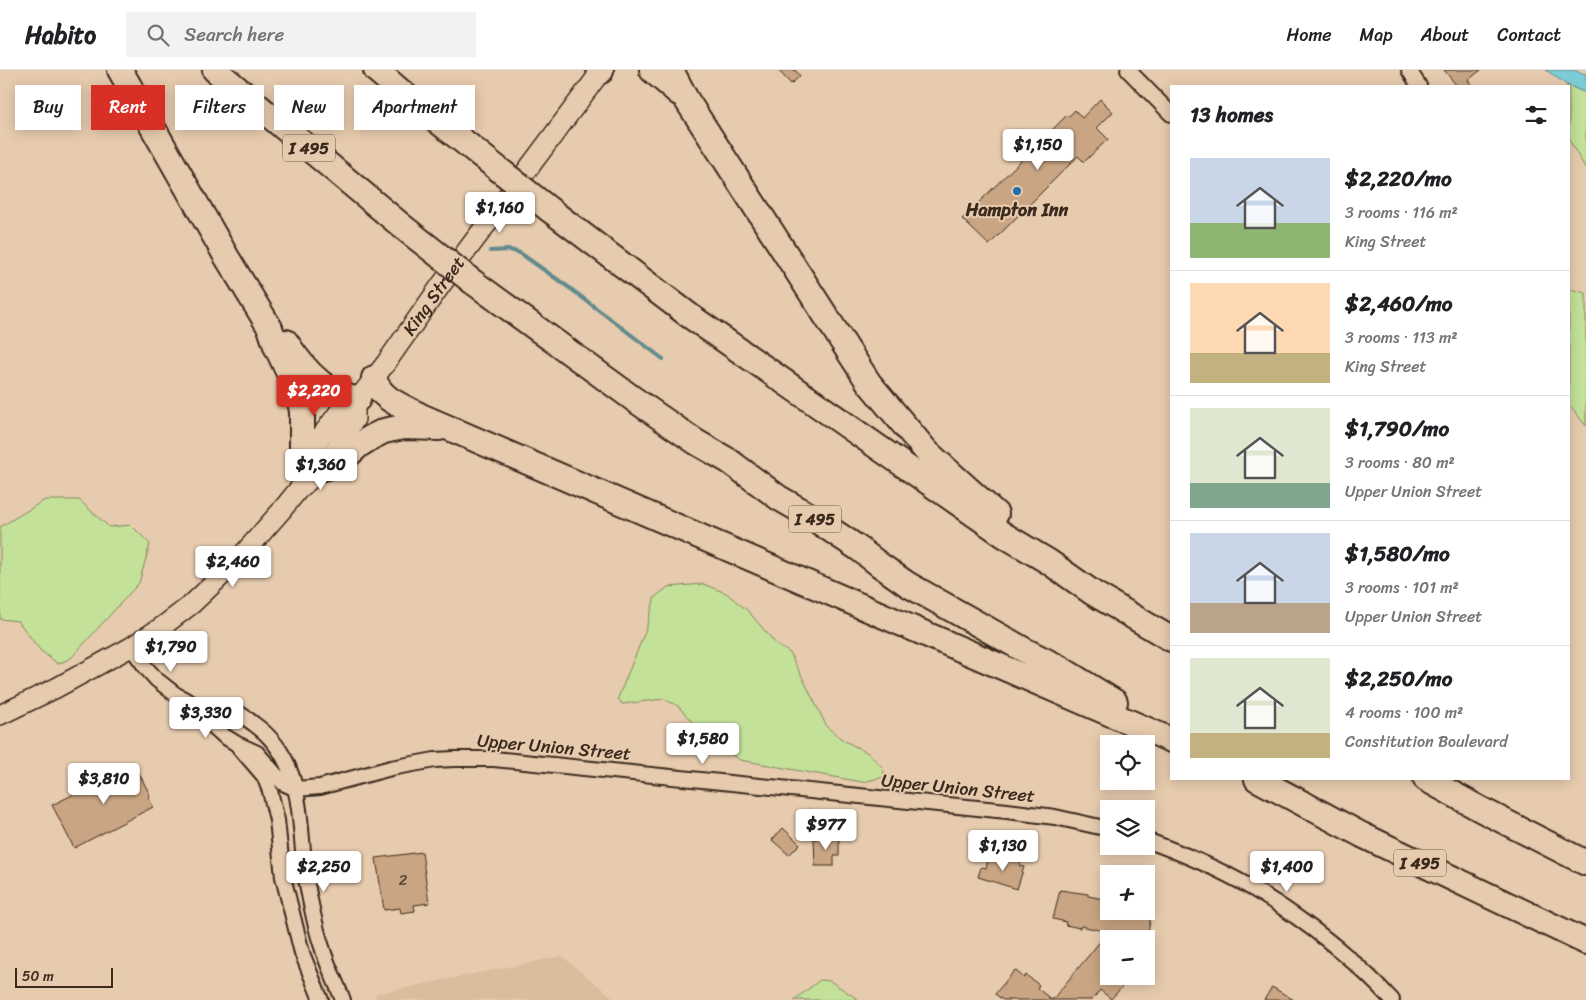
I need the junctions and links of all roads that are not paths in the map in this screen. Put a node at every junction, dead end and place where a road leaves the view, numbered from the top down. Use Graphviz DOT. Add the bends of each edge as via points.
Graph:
graph roads {
  1 [pos="120,70"];
  2 [pos="215,70"];
  3 [pos="376,70"];
  4 [pos="601,70"];
  5 [pos="652,70"];
  6 [pos="671,70"];
  7 [pos="1128,70"];
  8 [pos="1409,70"];
  9 [pos="1418,85"];
  10 [pos="686,100"];
  11 [pos="1170,113"];
  12 [pos="270,328"];
  13 [pos="374,378"];
  14 [pos="356,401"];
  15 [pos="450,429"];
  16 [pos="312,467"];
  17 [pos="1134,618"];
  18 [pos="1170,638"];
  19 [pos="131,647"];
  20 [pos="202,709"];
  21 [pos="0,715"];
  22 [pos="1170,732"];
  23 [pos="1170,740"];
  24 [pos="237,744"];
  25 [pos="1259,780"];
  26 [pos="1428,780"];
  27 [pos="296,789"];
  28 [pos="1100,827"];
  29 [pos="1155,844"];
  30 [pos="1586,863"];
  31 [pos="1586,942"];
  32 [pos="321,1000"];
  33 [pos="343,1000"];
  34 [pos="1392,1000"];
  1 -- 12 [label="highway"];
  2 -- 22 [label="highway, I 495, bridge" via="403,227 635,400 907,584"];
  3 -- 17 [label="highway, bridge" via="550,210 690,316 1004,535"];
  4 -- 13 [label="main road, King Street"];
  5 -- 10 [label="highway"];
  6 -- 10 [label="highway"];
  7 -- 11 [label="street"];
  8 -- 9 [label="street"];
  10 -- 17 [label="highway" via="869,383 927,452 999,517"];
  12 -- 14 [label="highway" via="319,381 335,393"];
  12 -- 16 [label="highway" via="299,398"];
  13 -- 14 [label="main road, King Street"];
  13 -- 15 [label="highway" via="386,398"];
  14 -- 16 [label="main road, King Street" via="342,408 319,438"];
  15 -- 16 [label="highway" via="403,427 384,431 359,445 338,464"];
  15 -- 23 [label="highway"];
  16 -- 19 [label="main road, King Street" via="298,490 213,585 163,626"];
  17 -- 18 [label="highway"];
  19 -- 20 [label="street" via="157,680"];
  19 -- 21 [label="main road, King Street"];
  20 -- 24 [label="street" via="212,725"];
  20 -- 27 [label="street" via="225,708 263,731 289,765"];
  24 -- 27 [label="street" via="257,753 283,783"];
  24 -- 32 [label="street" via="264,776 270,790 283,877 302,953"];
  25 -- 31 [label="highway, I 495" via="1362,835"];
  26 -- 30 [label="highway"];
  27 -- 28 [label="street, Upper Union Street" via="320,787 436,760 494,759 1007,811"];
  27 -- 33 [label="street" via="316,928"];
  29 -- 34 [label="street" via="1222,872 1278,904 1348,957"];
}
